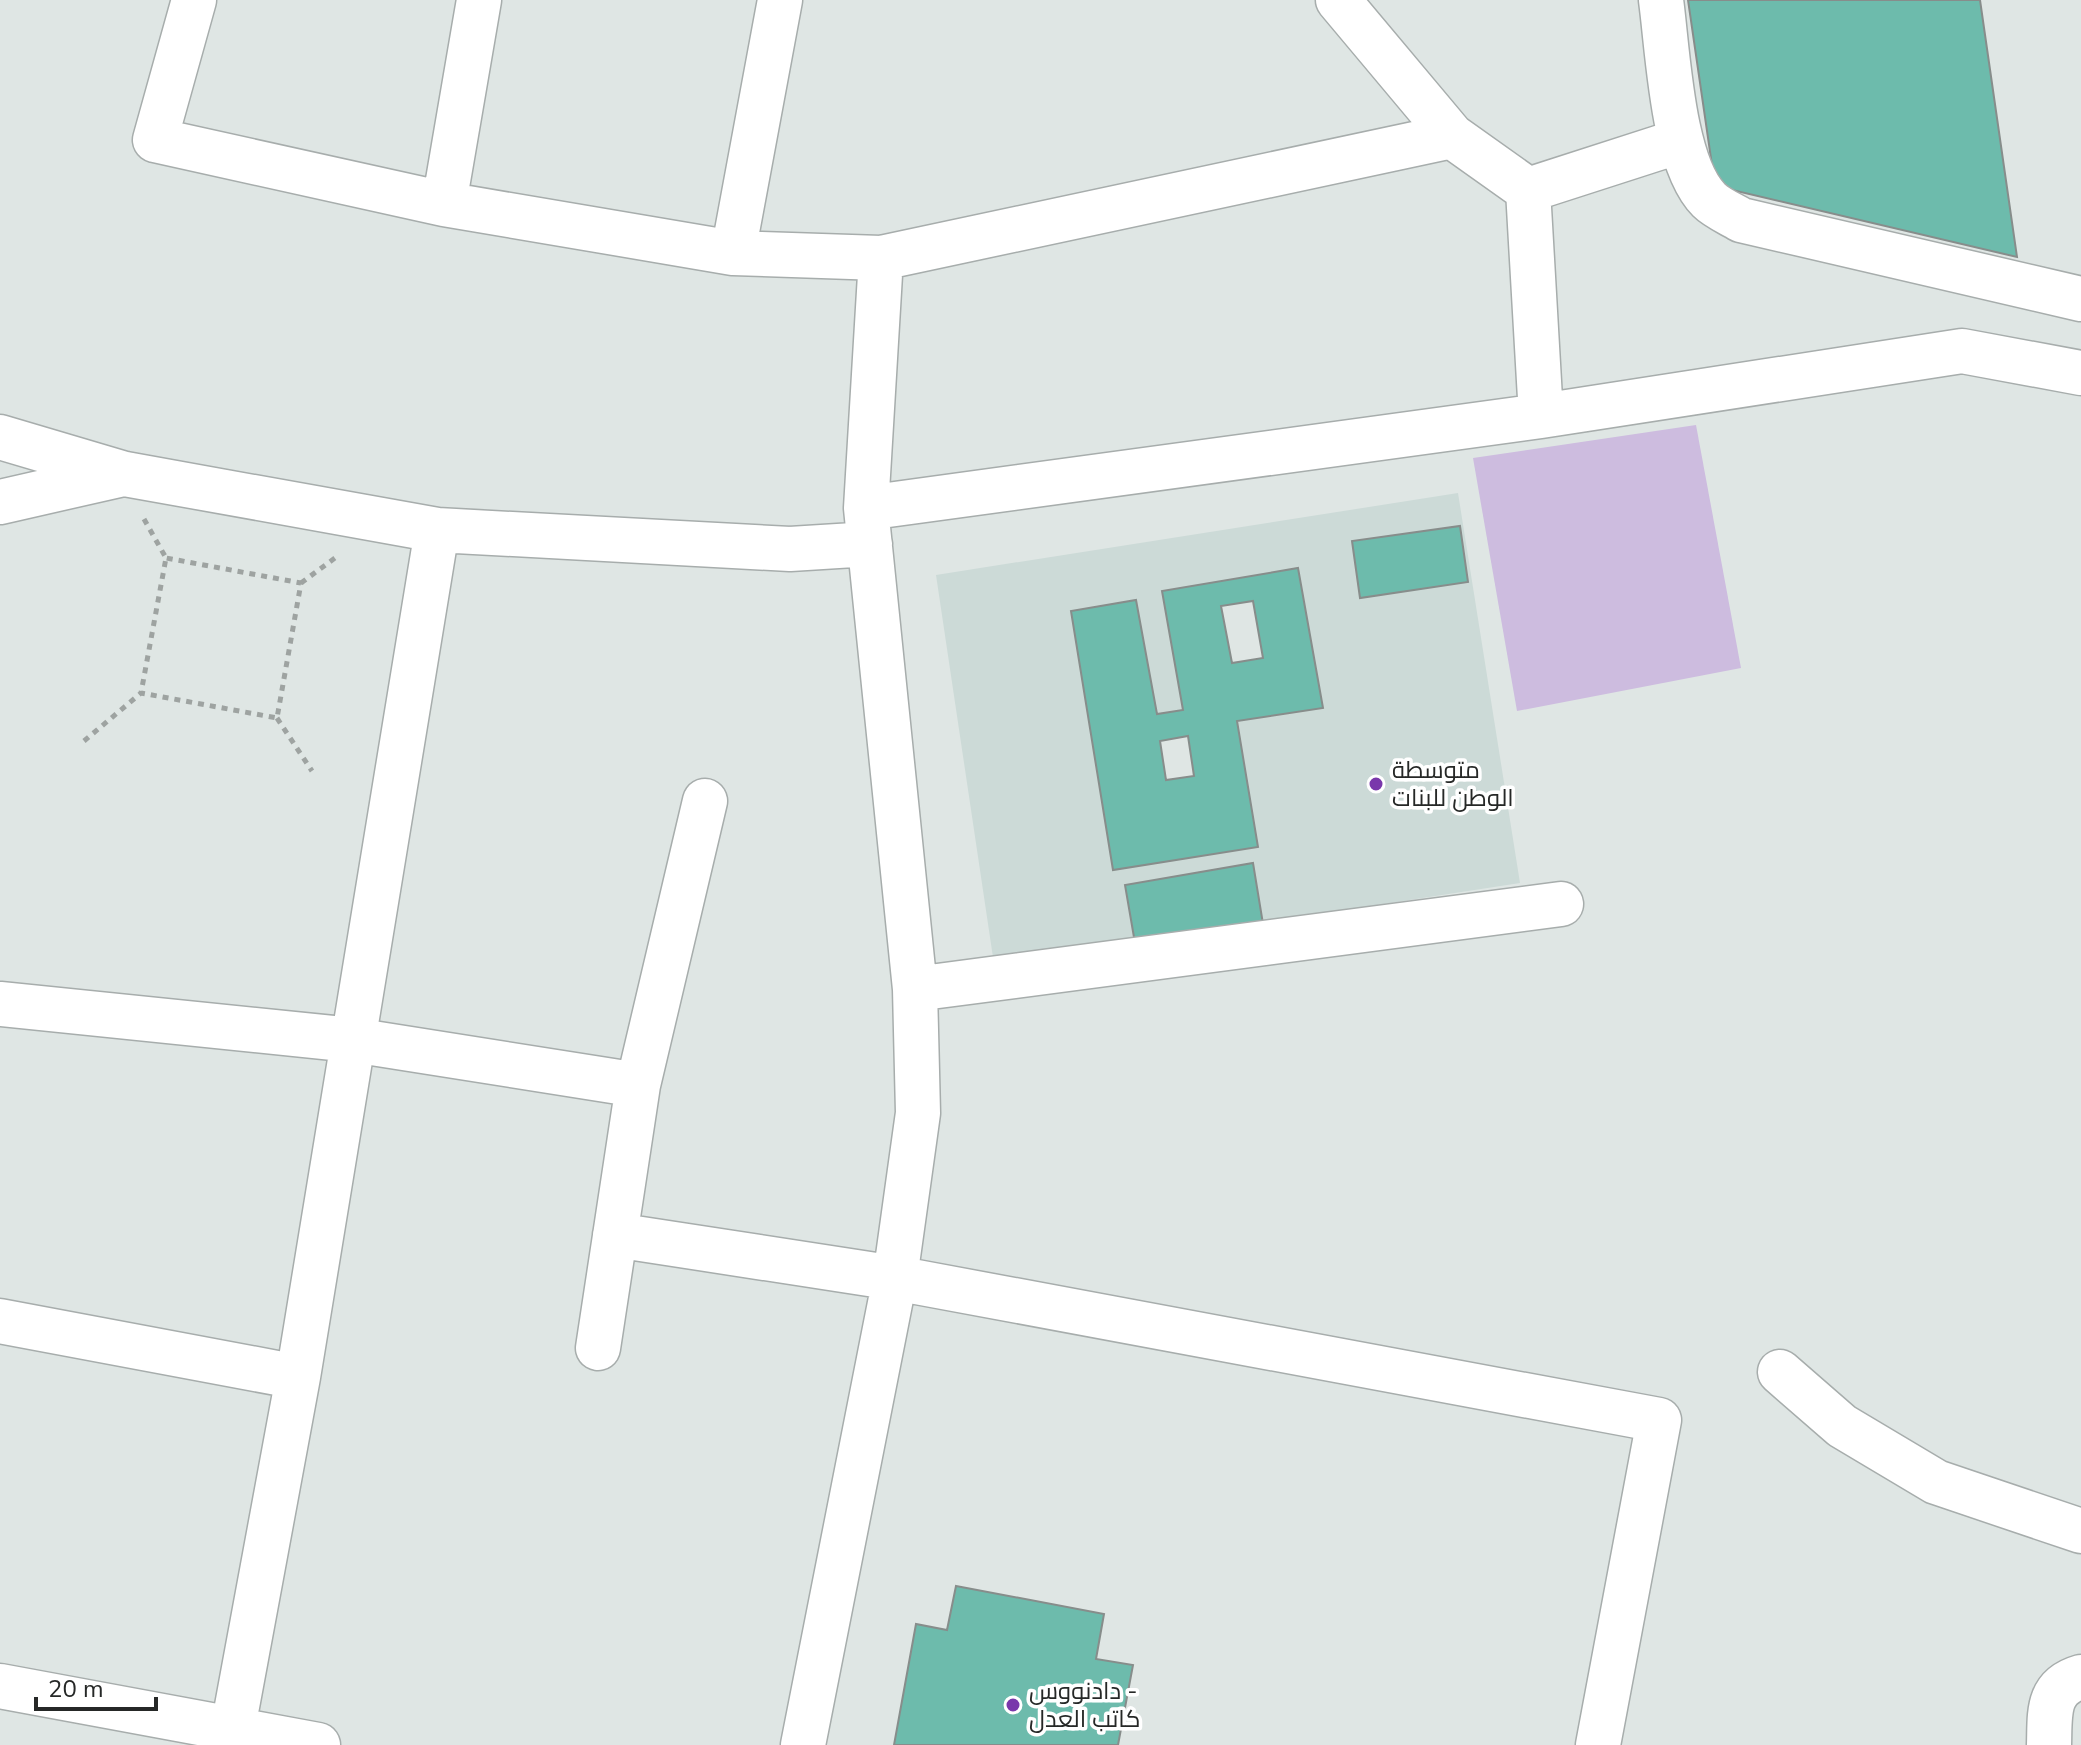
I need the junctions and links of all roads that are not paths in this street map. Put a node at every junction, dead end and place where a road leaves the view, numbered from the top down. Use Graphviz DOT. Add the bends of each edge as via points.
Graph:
graph roads {
  1 [pos="194,0"];
  2 [pos="479,0"];
  3 [pos="780,0"];
  4 [pos="1338,0"];
  5 [pos="1661,0"];
  6 [pos="1452,136"];
  7 [pos="1680,141"];
  8 [pos="1528,190"];
  9 [pos="444,204"];
  10 [pos="733,253"];
  11 [pos="881,258"];
  12 [pos="2081,299"];
  13 [pos="2081,373"];
  14 [pos="1541,416"];
  15 [pos="0,437"];
  16 [pos="125,474"];
  17 [pos="0,502"];
  18 [pos="868,526"];
  19 [pos="437,530"];
  20 [pos="705,801"];
  21 [pos="1561,904"];
  22 [pos="915,989"];
  23 [pos="0,1004"];
  24 [pos="353,1040"];
  25 [pos="638,1085"];
  26 [pos="615,1235"];
  27 [pos="895,1278"];
  28 [pos="0,1321"];
  29 [pos="598,1348"];
  30 [pos="1780,1372"];
  31 [pos="298,1377"];
  32 [pos="2081,1531"];
  33 [pos="2081,1677"];
  34 [pos="0,1686"];
  35 [pos="233,1728"];
  36 [pos="318,1745"];
  37 [pos="803,1745"];
  38 [pos="1598,1745"];
  39 [pos="2049,1745"];
  1 -- 9 [label="street" via="155,140"];
  2 -- 9 [label="street"];
  3 -- 10 [label="street"];
  4 -- 6 [label="street"];
  5 -- 7 [label="street"];
  6 -- 8 [label="street"];
  6 -- 11 [label="street"];
  7 -- 8 [label="street"];
  7 -- 12 [label="street" via="1709,200 1741,220"];
  8 -- 14 [label="street"];
  9 -- 10 [label="street"];
  10 -- 11 [label="street"];
  11 -- 18 [label="street"];
  13 -- 14 [label="street" via="1962,351"];
  14 -- 18 [label="street"];
  15 -- 16 [label="street"];
  16 -- 17 [label="street"];
  16 -- 19 [label="street"];
  18 -- 19 [label="street" via="790,549"];
  18 -- 22 [label="street"];
  19 -- 24 [label="street"];
  20 -- 25 [label="street"];
  21 -- 22 [label="street"];
  22 -- 27 [label="street" via="918,1113"];
  23 -- 24 [label="street"];
  24 -- 25 [label="street"];
  24 -- 31 [label="street"];
  25 -- 26 [label="street"];
  26 -- 27 [label="street"];
  26 -- 29 [label="street"];
  27 -- 37 [label="street"];
  27 -- 38 [label="street" via="1659,1420"];
  28 -- 31 [label="street"];
  30 -- 32 [label="street" via="1842,1426 1936,1482"];
  31 -- 35 [label="street"];
  33 -- 39 [label="street" via="2066,1681 2054,1696"];
  34 -- 35 [label="street"];
  35 -- 36 [label="street"];
}
